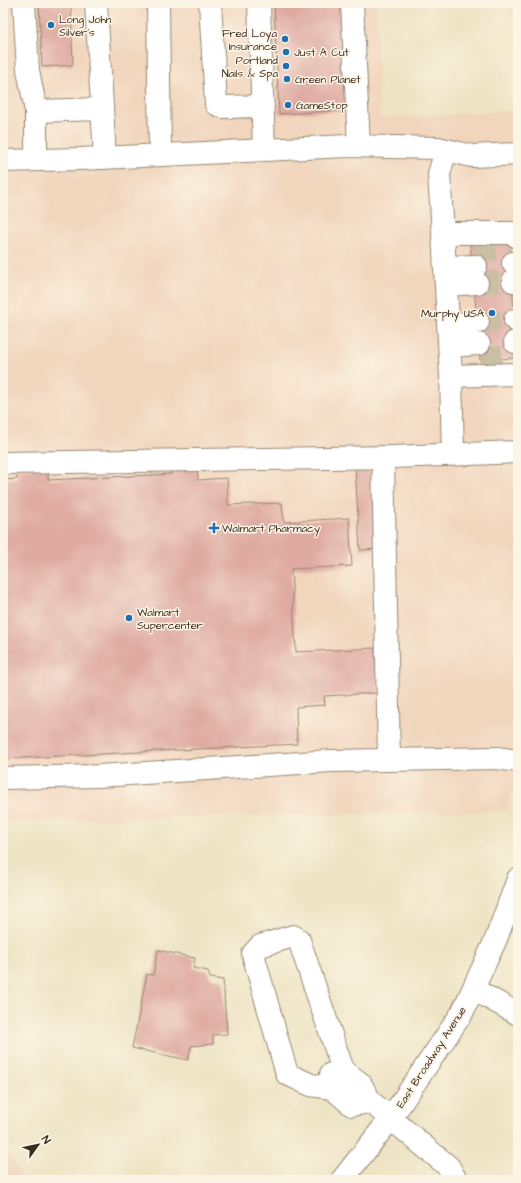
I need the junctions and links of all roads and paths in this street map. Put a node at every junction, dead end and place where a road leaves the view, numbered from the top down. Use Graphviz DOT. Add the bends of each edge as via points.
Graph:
graph roads {
  1 [pos="24,3"];
  2 [pos="96,3"];
  3 [pos="158,3"];
  4 [pos="210,3"];
  5 [pos="259,3"];
  6 [pos="352,3"];
  7 [pos="263,106"];
  8 [pos="102,109"];
  9 [pos="36,110"];
  10 [pos="359,146"];
  11 [pos="264,150"];
  12 [pos="446,150"];
  13 [pos="518,154"];
  14 [pos="160,155"];
  15 [pos="105,158"];
  16 [pos="36,160"];
  17 [pos="3,161"];
  18 [pos="444,259"];
  19 [pos="516,261"];
  20 [pos="478,322"];
  21 [pos="448,324"];
  22 [pos="479,351"];
  23 [pos="517,354"];
  24 [pos="450,360"];
  25 [pos="518,452"];
  26 [pos="453,454"];
  27 [pos="383,457"];
  28 [pos="3,464"];
  29 [pos="389,760"];
  30 [pos="518,761"];
  31 [pos="3,778"];
  32 [pos="518,879"];
  33 [pos="473,989"];
  34 [pos="518,1014"];
  35 [pos="338,1079"];
  36 [pos="391,1118"];
  37 [pos="342,1180"];
  38 [pos="456,1180"];
  1 -- 9 [label="street" via="28,70"];
  2 -- 8 [label="street"];
  3 -- 14 [label="street"];
  4 -- 7 [label="street" via="216,104 223,107"];
  5 -- 7 [label="street"];
  6 -- 10 [label="street"];
  7 -- 11 [label="street"];
  8 -- 9 [label="street"];
  8 -- 15 [label="street"];
  9 -- 16 [label="street"];
  10 -- 11 [label="street"];
  10 -- 12 [label="street"];
  11 -- 14 [label="street"];
  12 -- 13 [label="street" via="472,156"];
  12 -- 18 [label="street" via="439,174"];
  14 -- 15 [label="street"];
  15 -- 16 [label="street"];
  16 -- 17 [label="street"];
  18 -- 18 [label="street" via="476,266"];
  18 -- 19 [label="street" via="511,234"];
  18 -- 21 [label="street"];
  20 -- 21 [label="street"];
  21 -- 24 [label="street"];
  22 -- 24 [label="street"];
  23 -- 24 [label="street"];
  24 -- 26 [label="street"];
  25 -- 26 [label="street"];
  26 -- 27 [label="street"];
  27 -- 28 [label="street"];
  27 -- 29 [label="street"];
  29 -- 30 [label="street" via="496,758"];
  29 -- 31 [label="street" via="332,761 98,776"];
  32 -- 33 [label="street, East Broadway Avenue" via="496,939"];
  33 -- 34 [label="street"];
  33 -- 36 [label="street, East Broadway Avenue" via="462,1013"];
  35 -- 35 [label="street" via="299,940 293,936 260,946 253,954 287,1074 311,1085"];
  35 -- 36 [label="street" via="360,1083 371,1102"];
  36 -- 37 [label="street, East Broadway Avenue"];
  36 -- 38 [label="street" via="449,1167"];
}
